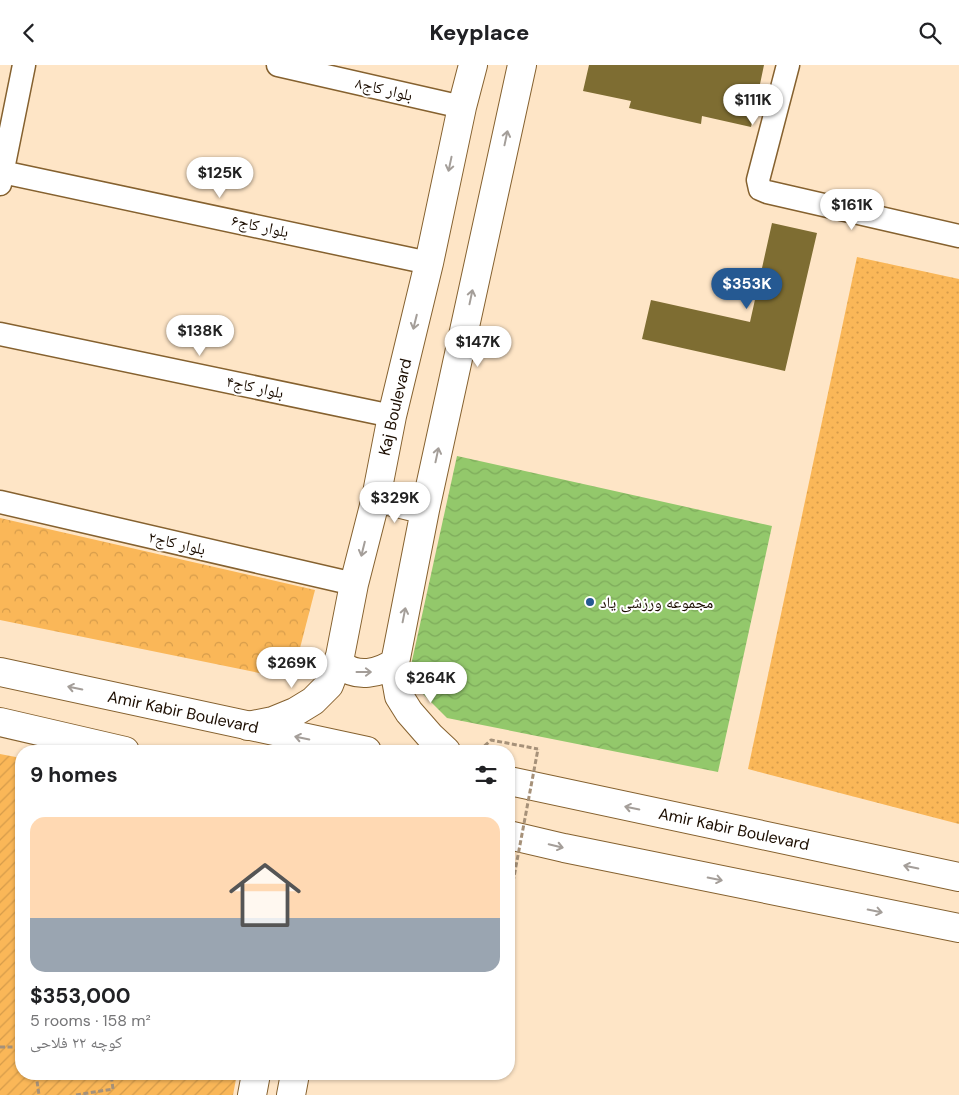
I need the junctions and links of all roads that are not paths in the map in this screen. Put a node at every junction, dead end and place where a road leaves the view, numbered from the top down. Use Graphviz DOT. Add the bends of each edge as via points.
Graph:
graph roads {
  1 [pos="24,65"];
  2 [pos="278,65"];
  3 [pos="473,65"];
  4 [pos="522,65"];
  5 [pos="788,65"];
  6 [pos="462,107"];
  7 [pos="1,178"];
  8 [pos="959,236"];
  9 [pos="429,263"];
  10 [pos="0,334"];
  11 [pos="392,416"];
  12 [pos="376,498"];
  13 [pos="0,502"];
  14 [pos="425,510"];
  15 [pos="354,584"];
  16 [pos="340,657"];
  17 [pos="395,662"];
  18 [pos="0,672"];
  19 [pos="0,723"];
  20 [pos="248,726"];
  21 [pos="98,745"];
  22 [pos="338,745"];
  23 [pos="439,745"];
  24 [pos="515,782"];
  25 [pos="515,836"];
  26 [pos="959,877"];
  27 [pos="959,928"];
  28 [pos="255,1080"];
  29 [pos="294,1080"];
  30 [pos="252,1095"];
  31 [pos="291,1095"];
  1 -- 7 [label="street"];
  2 -- 6 [label="street, بلوار کاج۸"];
  3 -- 6 [label="street, Kaj Boulevard"];
  14 -- 4 [label="street, one-way"];
  5 -- 8 [label="street" via="758,180 760,189"];
  6 -- 9 [label="street, Kaj Boulevard, one-way"];
  7 -- 9 [label="street, بلوار کاج۶"];
  9 -- 11 [label="street, Kaj Boulevard, one-way"];
  10 -- 11 [label="street, بلوار کاج۴"];
  11 -- 12 [label="street, Kaj Boulevard"];
  12 -- 14 [label="street"];
  12 -- 15 [label="street, Kaj Boulevard, one-way"];
  13 -- 15 [label="street, بلوار کاج۲"];
  17 -- 14 [label="street, one-way"];
  15 -- 16 [label="street, Kaj Boulevard"];
  16 -- 17 [label="street, one-way" via="341,665 361,674 386,669"];
  16 -- 20 [label="street, Kaj Boulevard" via="329,685 313,701 273,721"];
  17 -- 23 [label="street" via="399,696"];
  20 -- 18 [label="street, Amir Kabir Boulevard, one-way"];
  19 -- 21 [label="street"];
  22 -- 20 [label="street, Amir Kabir Boulevard, one-way"];
  26 -- 24 [label="street, Amir Kabir Boulevard, one-way"];
  25 -- 27 [label="street, one-way"];
  28 -- 30 [label="street"];
  29 -- 31 [label="street"];
}
